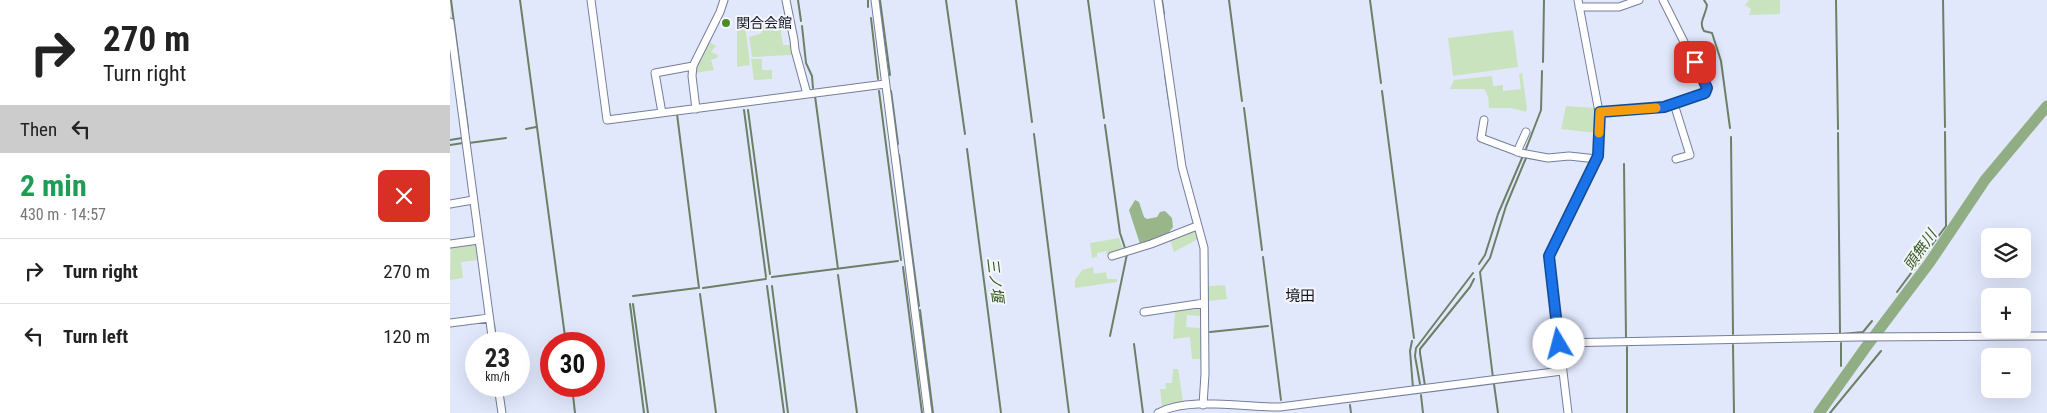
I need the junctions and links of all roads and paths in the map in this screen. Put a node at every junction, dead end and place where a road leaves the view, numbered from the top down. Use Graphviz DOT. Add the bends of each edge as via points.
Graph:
graph roads {
  1 [pos="591,0"];
  2 [pos="724,0"];
  3 [pos="786,0"];
  4 [pos="875,0"];
  5 [pos="1158,0"];
  6 [pos="1639,0"];
  7 [pos="1663,0"];
  8 [pos="1578,4"];
  9 [pos="450,22"];
  10 [pos="693,66"];
  11 [pos="885,84"];
  12 [pos="807,94"];
  13 [pos="1674,104"];
  14 [pos="696,108"];
  15 [pos="1600,112"];
  16 [pos="662,113"];
  17 [pos="1484,120"];
  18 [pos="1526,132"];
  19 [pos="1517,152"];
  20 [pos="1597,159"];
  21 [pos="1676,159"];
  22 [pos="473,200"];
  23 [pos="450,204"];
  24 [pos="1197,226"];
  25 [pos="478,240"];
  26 [pos="450,244"];
  27 [pos="1112,256"];
  28 [pos="1204,303"];
  29 [pos="1144,312"];
  30 [pos="489,318"];
  31 [pos="450,323"];
  32 [pos="491,332"];
  33 [pos="2047,336"];
  34 [pos="1559,344"];
  35 [pos="1562,371"];
  36 [pos="500,397"];
  37 [pos="1221,404"];
  38 [pos="1203,405"];
  39 [pos="502,413"];
  40 [pos="928,413"];
  41 [pos="1158,413"];
  42 [pos="1224,413"];
  43 [pos="1568,413"];
  1 -- 16 [label="street" via="607,120"];
  2 -- 10 [label="street"];
  3 -- 12 [label="street" via="796,59"];
  4 -- 11 [label="street"];
  5 -- 24 [label="street" via="1180,158"];
  6 -- 8 [label="street" via="1619,6"];
  7 -- 13 [label="street" via="1707,88 1705,93"];
  8 -- 15 [label="street"];
  9 -- 22 [label="street"];
  10 -- 14 [label="street"];
  10 -- 16 [label="street" via="655,73"];
  11 -- 12 [label="street"];
  11 -- 40 [label="street"];
  12 -- 14 [label="street"];
  13 -- 15 [label="street"];
  13 -- 21 [label="street" via="1690,156"];
  14 -- 16 [label="street"];
  15 -- 20 [label="street"];
  17 -- 19 [label="street" via="1481,138"];
  18 -- 19 [label="street"];
  19 -- 20 [label="street" via="1548,158"];
  20 -- 34 [label="street" via="1549,256"];
  22 -- 23 [label="street"];
  22 -- 25 [label="street"];
  24 -- 27 [label="street"];
  24 -- 28 [label="street" via="1204,248"];
  25 -- 26 [label="street"];
  25 -- 30 [label="street"];
  28 -- 29 [label="street"];
  28 -- 38 [label="street"];
  30 -- 31 [label="street"];
  30 -- 32 [label="street"];
  33 -- 34 [label="street"];
  34 -- 35 [label="street"];
  35 -- 37 [label="street" via="1280,407"];
  35 -- 43 [label="street"];
  36 -- 39 [label="street"];
  37 -- 38 [label="street"];
  37 -- 42 [label="street"];
  38 -- 41 [label="street" via="1176,406"];
}
